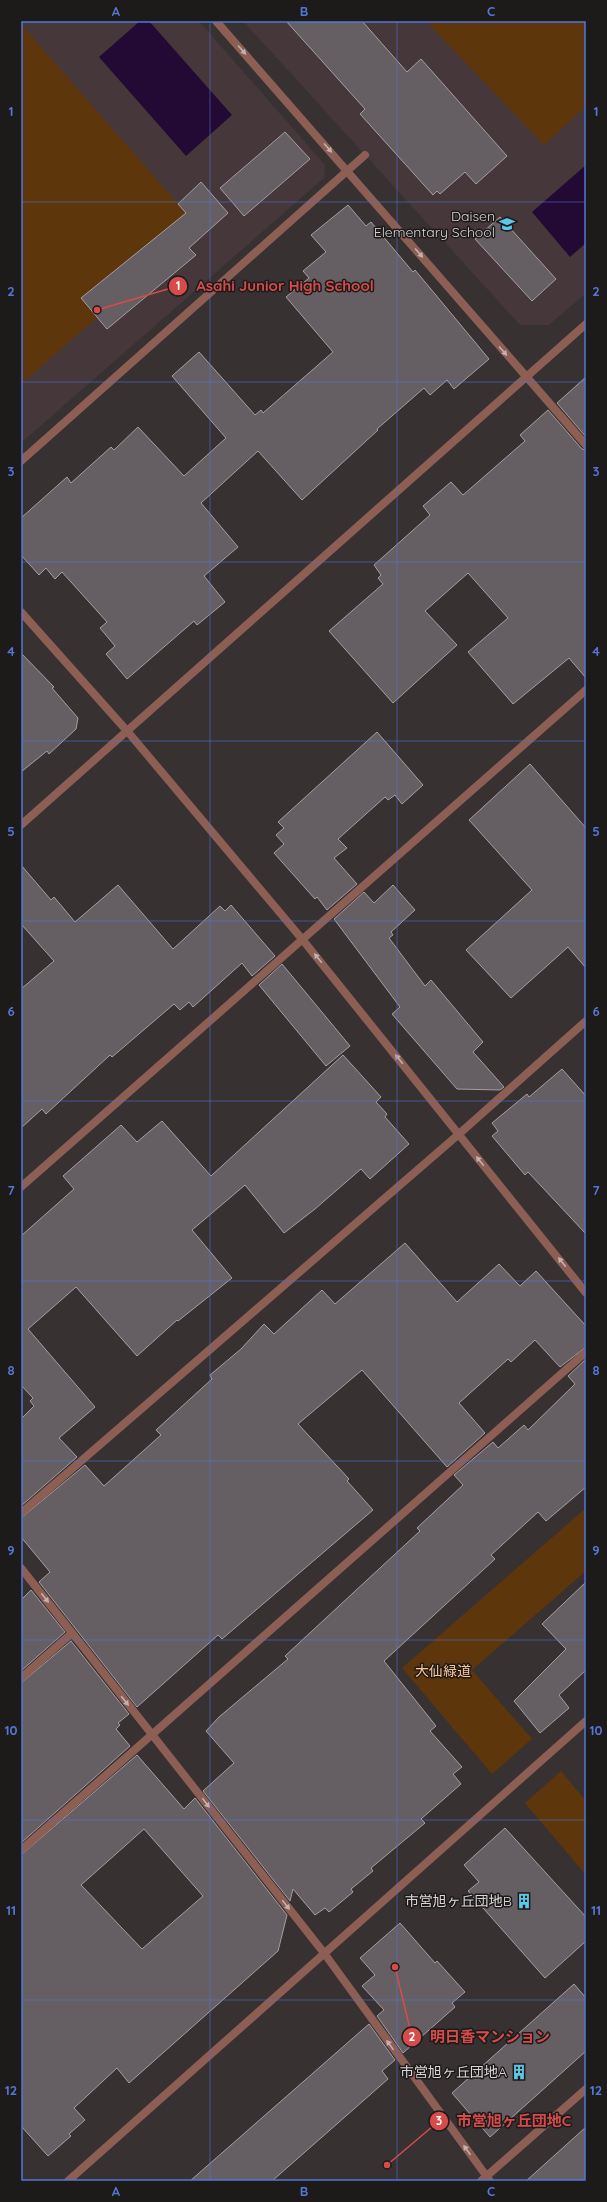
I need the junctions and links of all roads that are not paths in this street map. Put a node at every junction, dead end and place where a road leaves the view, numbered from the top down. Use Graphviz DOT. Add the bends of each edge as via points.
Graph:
graph roads {
  1 [pos="216,21"];
  2 [pos="365,155"];
  3 [pos="348,170"];
  4 [pos="586,324"];
  5 [pos="526,377"];
  6 [pos="586,445"];
  7 [pos="21,461"];
  8 [pos="21,612"];
  9 [pos="586,690"];
  10 [pos="128,732"];
  11 [pos="23,820"];
  12 [pos="302,939"];
  13 [pos="586,1021"];
  14 [pos="460,1134"];
  15 [pos="21,1187"];
  16 [pos="586,1293"];
  17 [pos="586,1352"];
  18 [pos="21,1514"];
  19 [pos="21,1568"];
  20 [pos="72,1633"];
  21 [pos="21,1678"];
  22 [pos="586,1721"];
  23 [pos="153,1736"];
  24 [pos="21,1850"];
  25 [pos="324,1953"];
  26 [pos="586,2089"];
  27 [pos="486,2180"];
  28 [pos="68,2181"];
  1 -- 3 [label="street, one-way"];
  2 -- 3 [label="street"];
  3 -- 5 [label="street, one-way"];
  3 -- 7 [label="street"];
  4 -- 5 [label="street"];
  5 -- 6 [label="street"];
  5 -- 10 [label="street"];
  8 -- 10 [label="street"];
  9 -- 12 [label="street"];
  10 -- 11 [label="street"];
  10 -- 12 [label="street"];
  14 -- 12 [label="street, one-way"];
  12 -- 15 [label="street"];
  13 -- 14 [label="street"];
  16 -- 14 [label="street, one-way"];
  14 -- 18 [label="street"];
  17 -- 23 [label="street"];
  19 -- 20 [label="street, one-way"];
  20 -- 21 [label="street"];
  20 -- 23 [label="street, one-way"];
  22 -- 25 [label="street"];
  23 -- 24 [label="street"];
  23 -- 25 [label="street, one-way"];
  27 -- 25 [label="street, one-way"];
  25 -- 28 [label="street"];
  26 -- 27 [label="street"];
}
